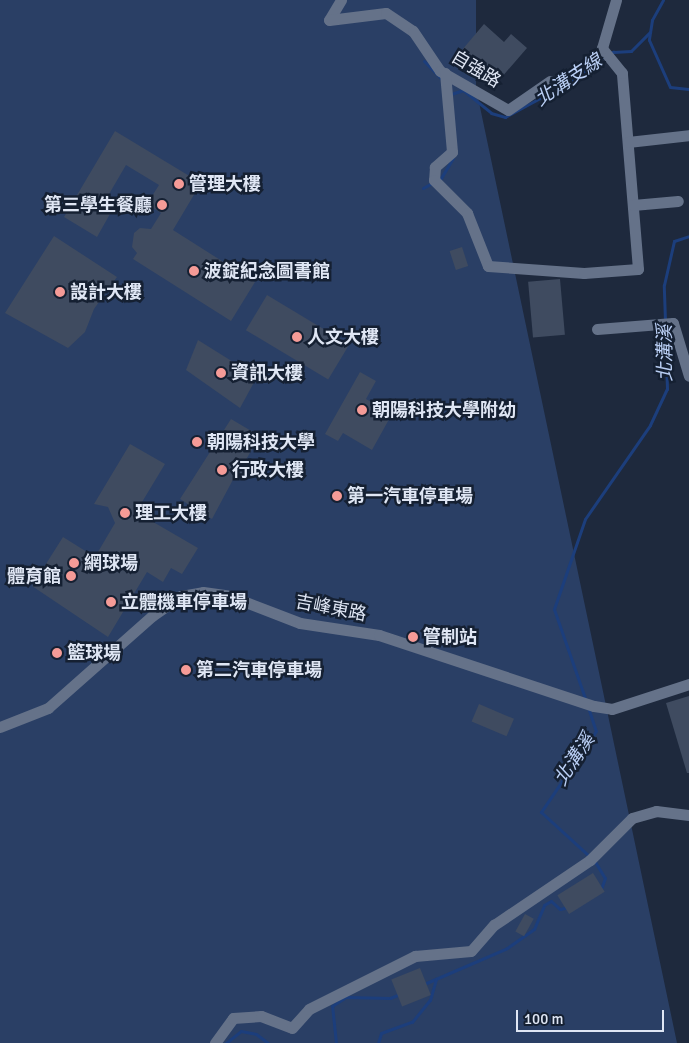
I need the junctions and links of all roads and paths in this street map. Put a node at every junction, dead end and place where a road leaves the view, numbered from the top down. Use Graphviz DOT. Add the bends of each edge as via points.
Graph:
graph roads {
  1 [pos="342,0"];
  2 [pos="616,0"];
  3 [pos="445,74"];
  4 [pos="550,80"];
  5 [pos="689,135"];
  6 [pos="628,142"];
  7 [pos="678,201"];
  8 [pos="633,205"];
  9 [pos="597,329"];
  10 [pos="689,376"];
  11 [pos="689,684"];
  12 [pos="0,727"];
  13 [pos="689,816"];
  14 [pos="216,1043"];
  1 -- 3 [label="street, 自強路" via="329,20 386,13 413,31"];
  2 -- 6 [label="street" via="602,48 622,73"];
  3 -- 4 [label="street, 自強路" via="508,110"];
  3 -- 8 [label="street" via="452,152 435,167 434,180 467,213 488,266 584,273 638,269"];
  5 -- 6 [label="street"];
  6 -- 8 [label="street"];
  7 -- 8 [label="street"];
  9 -- 10 [label="street" via="673,323"];
  11 -- 12 [label="street, 吉峰東路" via="612,709 380,635 300,622 230,596 203,592 181,596 152,616 48,708"];
  13 -- 14 [label="street" via="656,811 632,818 593,856 526,900 472,950 415,956 309,1009 292,1028 260,1016 233,1018"];
}
